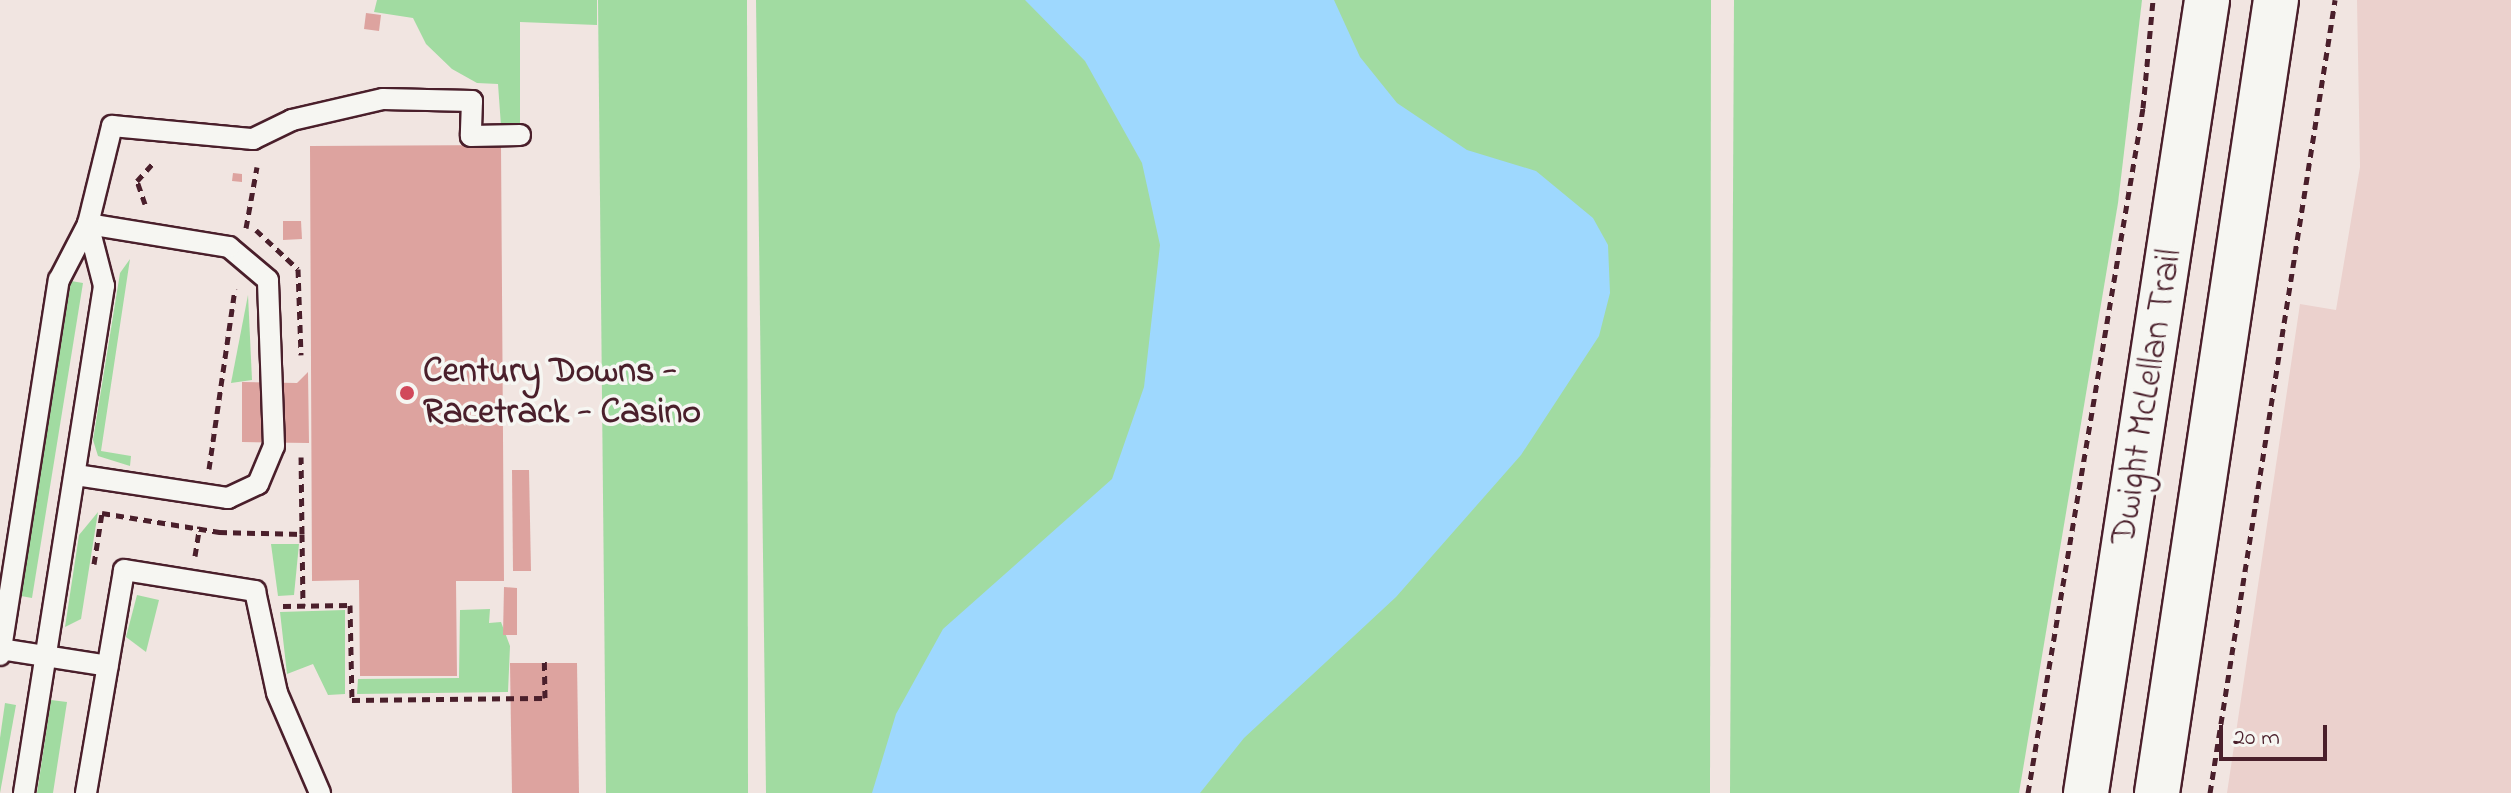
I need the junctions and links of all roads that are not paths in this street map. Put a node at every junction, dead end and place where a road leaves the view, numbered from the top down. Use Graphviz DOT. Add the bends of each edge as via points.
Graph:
graph roads {
  1 [pos="2207,0"];
  2 [pos="2276,0"];
  3 [pos="520,135"];
  4 [pos="88,224"];
  5 [pos="76,475"];
  6 [pos="1,649"];
  7 [pos="0,655"];
  8 [pos="46,656"];
  9 [pos="108,666"];
  10 [pos="24,793"];
  11 [pos="86,793"];
  12 [pos="320,793"];
  13 [pos="2086,793"];
  14 [pos="2157,793"];
  1 -- 13 [label="main road, Dwight McLellan Trail"];
  2 -- 14 [label="main road, Dwight McLellan Trail"];
  3 -- 4 [label="lane" via="471,136 472,101 383,99 260,135 190,138 112,126"];
  4 -- 5 [label="lane" via="104,286"];
  4 -- 5 [label="lane" via="241,252 274,293 274,446 254,488 228,498"];
  4 -- 6 [label="lane" via="59,280"];
  5 -- 8 [label="lane"];
  6 -- 7 [label="lane"];
  6 -- 8 [label="lane"];
  8 -- 9 [label="lane"];
  8 -- 10 [label="lane"];
  9 -- 11 [label="lane"];
  9 -- 12 [label="lane" via="124,570 255,591 277,693"];
}
